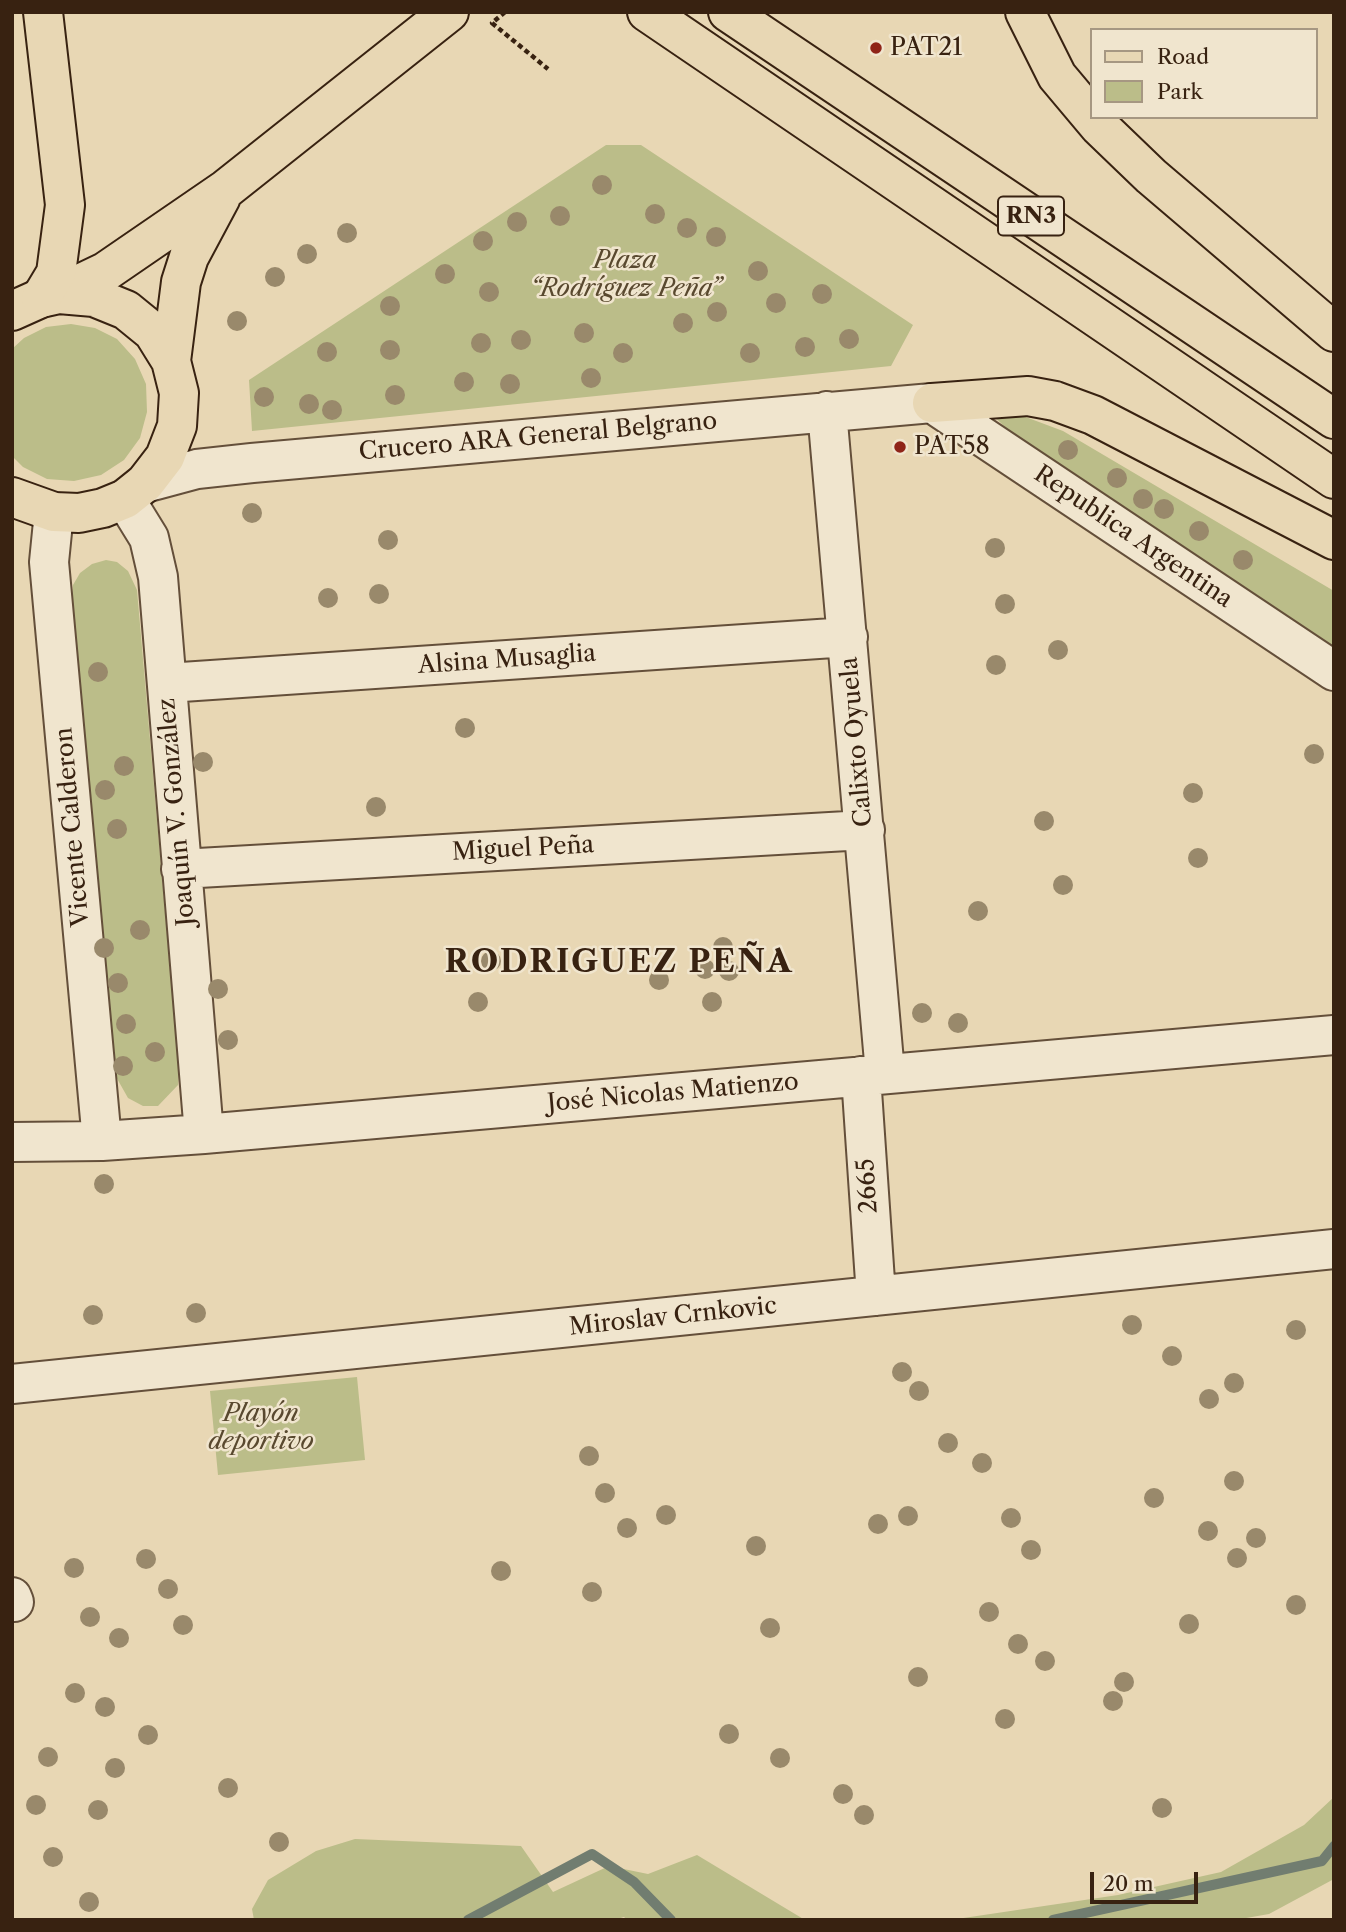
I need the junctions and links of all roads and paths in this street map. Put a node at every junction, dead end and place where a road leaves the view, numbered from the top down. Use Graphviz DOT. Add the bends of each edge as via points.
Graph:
graph roads {
  1 [pos="43,12"];
  2 [pos="449,12"];
  3 [pos="505,12"];
  4 [pos="647,12"];
  5 [pos="728,12"];
  6 [pos="1025,12"];
  7 [pos="548,69"];
  8 [pos="1090,116"];
  9 [pos="1092,119"];
  10 [pos="226,189"];
  11 [pos="38,301"];
  12 [pos="1334,332"];
  13 [pos="171,361"];
  14 [pos="932,403"];
  15 [pos="827,411"];
  16 [pos="1334,418"];
  17 [pos="1334,479"];
  18 [pos="135,491"];
  19 [pos="12,497"];
  20 [pos="54,512"];
  21 [pos="1334,540"];
  22 [pos="848,637"];
  23 [pos="1334,671"];
  24 [pos="167,683"];
  25 [pos="865,830"];
  26 [pos="181,869"];
  27 [pos="1334,1035"];
  28 [pos="873,1075"];
  29 [pos="204,1134"];
  30 [pos="102,1141"];
  31 [pos="12,1142"];
  32 [pos="1334,1249"];
  33 [pos="876,1296"];
  34 [pos="12,1384"];
  1 -- 11 [label="main road" via="65,218 56,273"];
  2 -- 10 [label="main road"];
  3 -- 7 [label="path" via="492,23"];
  4 -- 17 [label="main road, RN3"];
  5 -- 16 [label="main road, RN3"];
  6 -- 8 [label="main road" via="1057,76"];
  9 -- 12 [label="main road" via="1161,185"];
  10 -- 11 [label="main road" via="105,272"];
  10 -- 13 [label="main road" via="189,257 181,282"];
  11 -- 13 [label="main road" via="94,297 126,310 153,332"];
  13 -- 18 [label="main road" via="179,393 177,426 165,457"];
  14 -- 15 [label="street, Crucero ARA General Belgrano"];
  14 -- 21 [label="main road" via="1028,396 1055,401 1093,415"];
  14 -- 23 [label="street, Republica Argentina"];
  15 -- 18 [label="street, Crucero ARA General Belgrano" via="197,469"];
  15 -- 22 [label="street, Calixto Oyuela"];
  18 -- 20 [label="main road" via="103,508"];
  18 -- 24 [label="street, Joaquín V. González" via="154,557"];
  19 -- 20 [label="main road"];
  20 -- 30 [label="street, Vicente Calderon" via="49,562"];
  22 -- 24 [label="street, Alsina Musaglia"];
  22 -- 25 [label="street, Calixto Oyuela"];
  24 -- 26 [label="street, Joaquín V. González"];
  25 -- 26 [label="street, Miguel Peña"];
  25 -- 28 [label="street, Calixto Oyuela"];
  26 -- 29 [label="street, Joaquín V. González"];
  27 -- 28 [label="street, José Nicolas Matienzo"];
  28 -- 29 [label="street, José Nicolas Matienzo"];
  28 -- 33 [label="street, 2665"];
  29 -- 30 [label="street, José Nicolas Matienzo"];
  30 -- 31 [label="street, José Nicolas Matienzo"];
  32 -- 33 [label="street, Miroslav Crnkovic"];
  33 -- 34 [label="street, Miroslav Crnkovic"];
}
